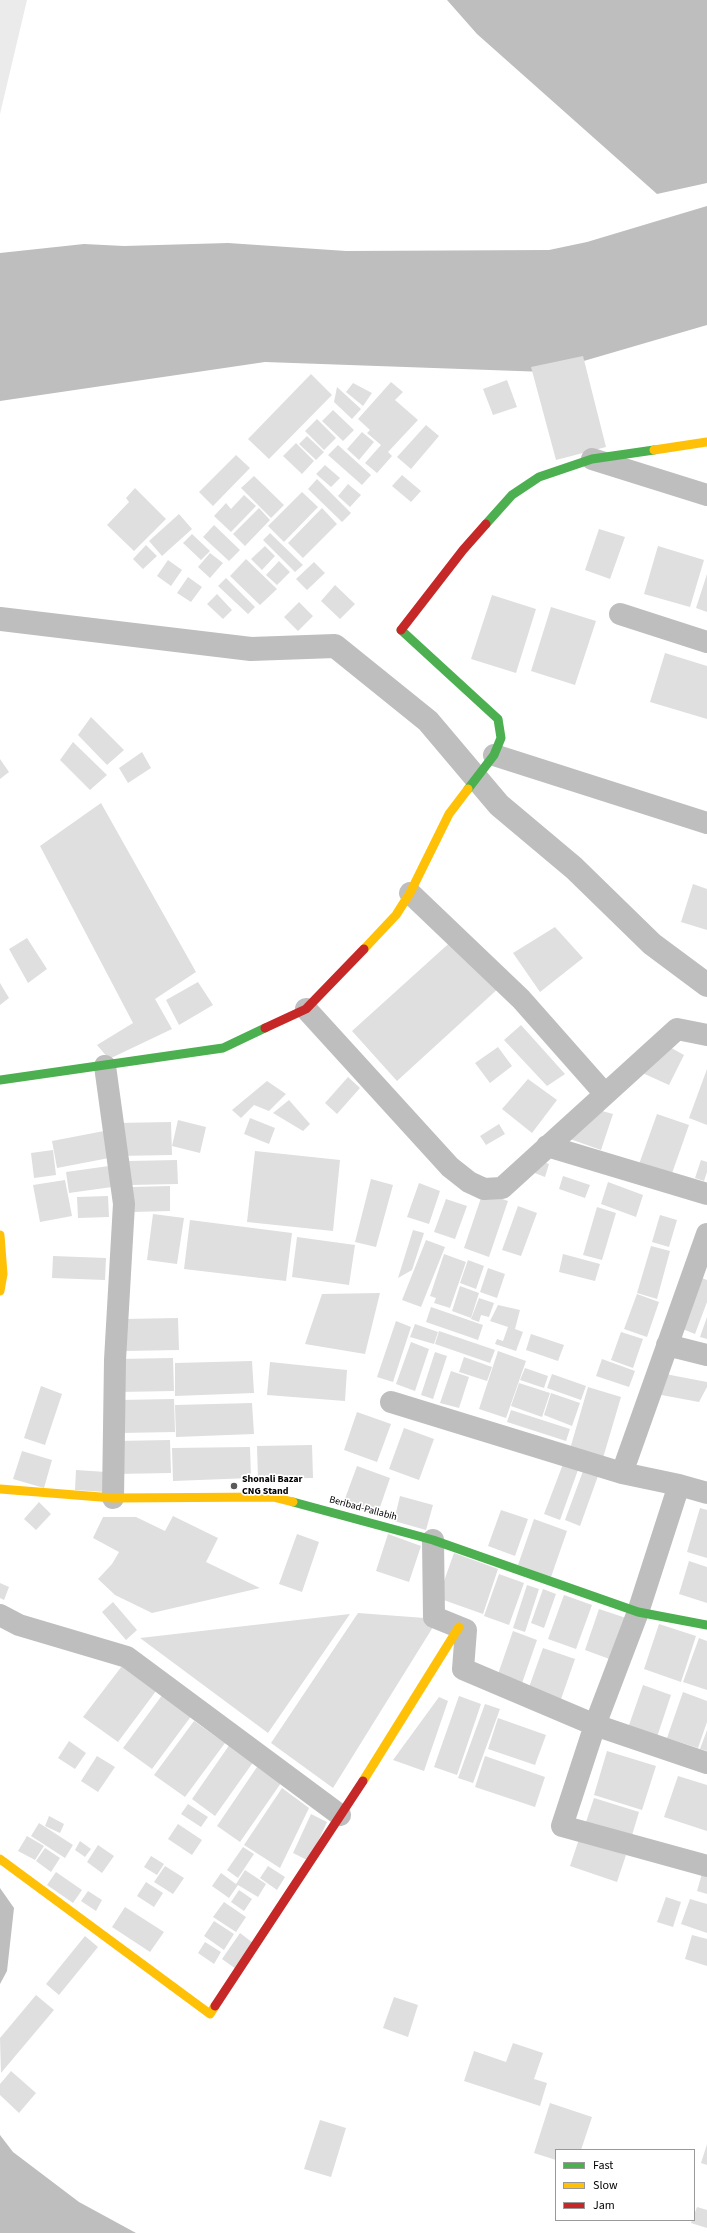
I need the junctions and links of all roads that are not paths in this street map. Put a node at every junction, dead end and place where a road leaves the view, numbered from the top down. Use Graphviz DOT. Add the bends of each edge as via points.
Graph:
graph roads {
  1 [pos="707,442"];
  2 [pos="592,459"];
  3 [pos="707,495"];
  4 [pos="620,614"];
  5 [pos="707,642"];
  6 [pos="494,756"];
  7 [pos="707,823"];
  8 [pos="410,893"];
  9 [pos="306,1009"];
  10 [pos="707,1035"];
  11 [pos="105,1066"];
  12 [pos="0,1080"];
  13 [pos="604,1094"];
  14 [pos="547,1146"];
  15 [pos="707,1194"];
  16 [pos="707,1234"];
  17 [pos="0,1247"];
  18 [pos="0,1291"];
  19 [pos="667,1345"];
  20 [pos="707,1355"];
  21 [pos="391,1402"];
  22 [pos="622,1473"];
  23 [pos="680,1485"];
  24 [pos="0,1489"];
  25 [pos="707,1493"];
  26 [pos="113,1498"];
  27 [pos="433,1540"];
  28 [pos="638,1612"];
  29 [pos="0,1615"];
  30 [pos="707,1625"];
  31 [pos="459,1627"];
  32 [pos="596,1725"];
  33 [pos="707,1763"];
  34 [pos="340,1815"];
  35 [pos="0,1860"];
  36 [pos="707,1866"];
  1 -- 2 [label="main road"];
  2 -- 3 [label="street"];
  2 -- 6 [label="main road" via="539,477 512,495 463,550 401,630 498,719 501,738"];
  4 -- 5 [label="street"];
  6 -- 7 [label="street"];
  6 -- 8 [label="main road" via="450,814"];
  8 -- 9 [label="main road" via="396,915"];
  8 -- 13 [label="street" via="521,999"];
  9 -- 11 [label="main road" via="223,1048"];
  9 -- 14 [label="street" via="450,1166 469,1182 484,1189 502,1188"];
  10 -- 13 [label="street" via="677,1029"];
  11 -- 12 [label="main road"];
  11 -- 26 [label="street" via="124,1204 115,1360"];
  13 -- 14 [label="street"];
  14 -- 15 [label="street"];
  16 -- 19 [label="street"];
  17 -- 18 [label="main road" via="3,1274"];
  19 -- 20 [label="street"];
  19 -- 22 [label="street"];
  21 -- 22 [label="street"];
  22 -- 23 [label="street"];
  23 -- 25 [label="street"];
  23 -- 28 [label="street"];
  24 -- 26 [label="main road, Beribad-Pallabih"];
  26 -- 27 [label="main road, Beribad-Pallabih" via="273,1497"];
  27 -- 28 [label="main road, Beribad-Pallabih"];
  27 -- 31 [label="street" via="434,1616"];
  28 -- 30 [label="main road, Beribad-Pallabih"];
  28 -- 32 [label="street"];
  29 -- 34 [label="street" via="19,1625 128,1657"];
  31 -- 32 [label="street" via="466,1630 463,1669"];
  31 -- 34 [label="main road"];
  32 -- 33 [label="street"];
  32 -- 36 [label="street" via="562,1826"];
  34 -- 35 [label="main road" via="210,2014"];
}
